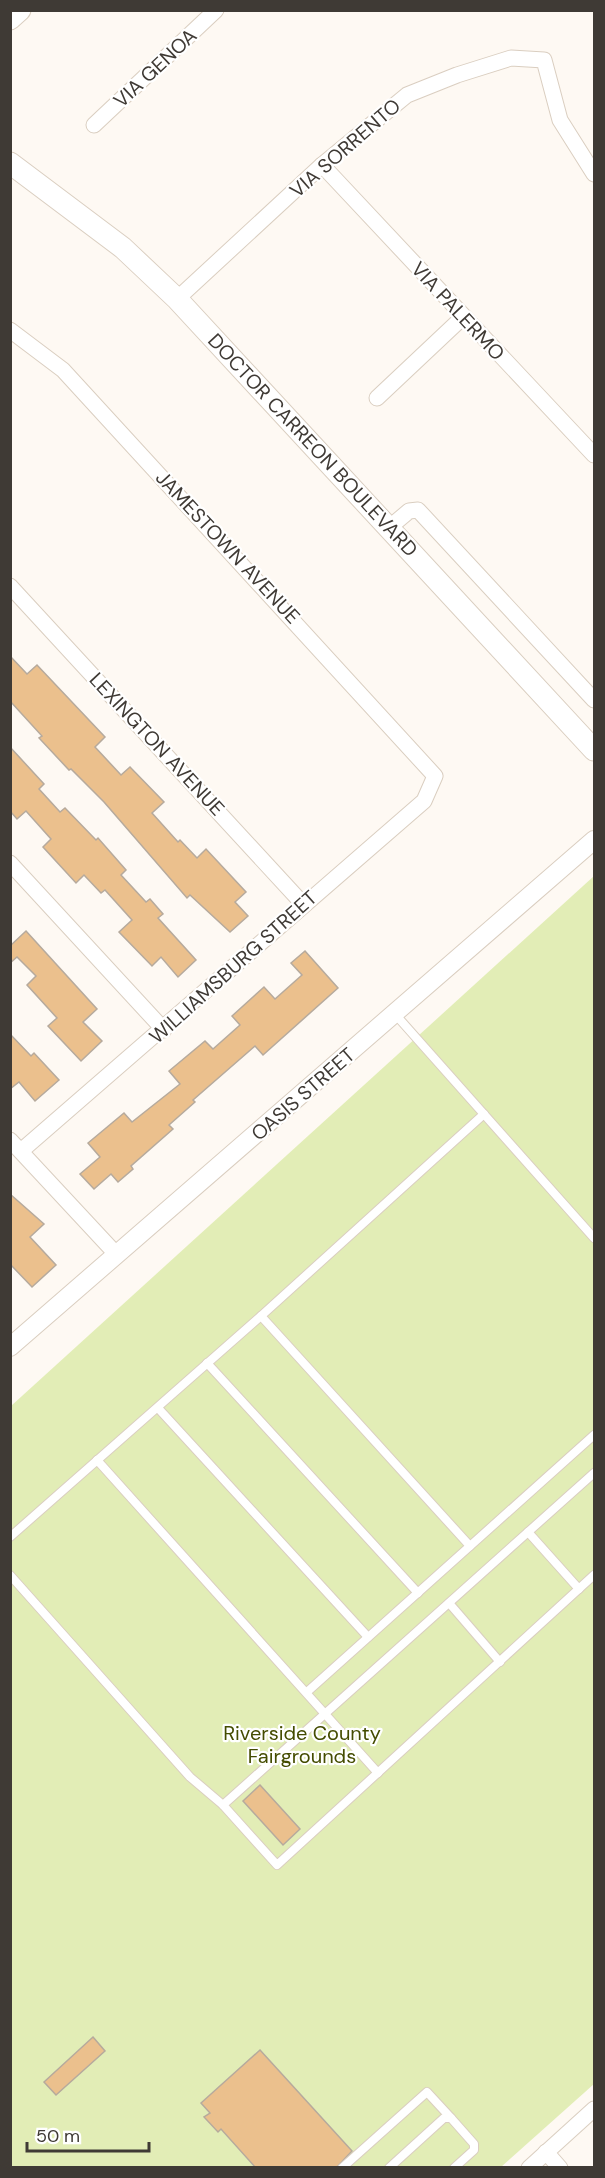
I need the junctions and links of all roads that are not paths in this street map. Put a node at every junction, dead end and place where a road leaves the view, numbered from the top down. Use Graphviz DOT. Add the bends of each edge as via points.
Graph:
graph roads {
  1 [pos="20,10"];
  2 [pos="216,10"];
  3 [pos="10,19"];
  4 [pos="94,125"];
  5 [pos="10,163"];
  6 [pos="322,165"];
  7 [pos="594,174"];
  8 [pos="177,299"];
  9 [pos="463,317"];
  10 [pos="10,330"];
  11 [pos="377,398"];
  12 [pos="594,455"];
  13 [pos="390,527"];
  14 [pos="10,586"];
  15 [pos="594,700"];
  16 [pos="594,750"];
  17 [pos="435,776"];
  18 [pos="594,840"];
  19 [pos="10,863"];
  20 [pos="303,904"];
  21 [pos="395,1014"];
  22 [pos="164,1030"];
  23 [pos="484,1114"];
  24 [pos="16,1146"];
  25 [pos="594,1238"];
  26 [pos="117,1255"];
  27 [pos="261,1316"];
  28 [pos="10,1347"];
  29 [pos="207,1363"];
  30 [pos="158,1408"];
  31 [pos="594,1435"];
  32 [pos="98,1460"];
  33 [pos="594,1473"];
  34 [pos="528,1532"];
  35 [pos="10,1537"];
  36 [pos="470,1546"];
  37 [pos="10,1575"];
  38 [pos="594,1575"];
  39 [pos="579,1589"];
  40 [pos="418,1593"];
  41 [pos="449,1603"];
  42 [pos="368,1637"];
  43 [pos="500,1662"];
  44 [pos="307,1692"];
  45 [pos="326,1713"];
  46 [pos="378,1773"];
  47 [pos="223,1805"];
  48 [pos="594,2109"];
  49 [pos="451,2118"];
  50 [pos="546,2152"];
  51 [pos="342,2168"];
  52 [pos="389,2168"];
  53 [pos="454,2168"];
  54 [pos="529,2168"];
  55 [pos="560,2168"];
  1 -- 3 [label="main road"];
  2 -- 4 [label="street, VIA GENOA"];
  5 -- 8 [label="main road, DOCTOR CARREON BOULEVARD" via="123,248"];
  6 -- 7 [label="street, VIA SORRENTO" via="407,95 511,58 544,60 560,120"];
  6 -- 8 [label="street, VIA SORRENTO"];
  6 -- 9 [label="street, VIA PALERMO"];
  8 -- 13 [label="main road, DOCTOR CARREON BOULEVARD"];
  9 -- 11 [label="street"];
  9 -- 12 [label="street, VIA PALERMO"];
  10 -- 17 [label="street, JAMESTOWN AVENUE" via="63,370"];
  13 -- 15 [label="street" via="409,511 418,510"];
  13 -- 16 [label="main road, DOCTOR CARREON BOULEVARD"];
  14 -- 20 [label="street, LEXINGTON AVENUE"];
  17 -- 20 [label="street, WILLIAMSBURG STREET" via="424,801"];
  18 -- 21 [label="street, OASIS STREET"];
  19 -- 22 [label="street"];
  20 -- 22 [label="street, WILLIAMSBURG STREET"];
  21 -- 23 [label="lane"];
  21 -- 26 [label="street, OASIS STREET"];
  22 -- 24 [label="street, WILLIAMSBURG STREET"];
  23 -- 25 [label="lane"];
  23 -- 27 [label="lane"];
  24 -- 26 [label="street"];
  26 -- 28 [label="street, OASIS STREET"];
  27 -- 29 [label="lane"];
  27 -- 36 [label="lane"];
  29 -- 30 [label="lane"];
  29 -- 40 [label="lane"];
  30 -- 32 [label="lane"];
  30 -- 42 [label="lane"];
  31 -- 36 [label="lane"];
  32 -- 35 [label="lane"];
  32 -- 44 [label="lane"];
  33 -- 34 [label="lane"];
  34 -- 39 [label="lane"];
  34 -- 41 [label="lane"];
  36 -- 40 [label="lane"];
  37 -- 47 [label="lane" via="190,1777"];
  38 -- 39 [label="lane"];
  39 -- 43 [label="lane"];
  40 -- 42 [label="lane"];
  41 -- 43 [label="lane"];
  41 -- 45 [label="lane"];
  42 -- 44 [label="lane"];
  43 -- 46 [label="lane"];
  44 -- 45 [label="lane"];
  45 -- 46 [label="lane"];
  45 -- 47 [label="lane"];
  46 -- 47 [label="lane" via="277,1865"];
  48 -- 50 [label="street"];
  49 -- 51 [label="lane" via="427,2092"];
  49 -- 52 [label="lane" via="444,2118"];
  49 -- 53 [label="lane" via="474,2144 474,2150"];
  50 -- 54 [label="street"];
  50 -- 55 [label="street"];
}
